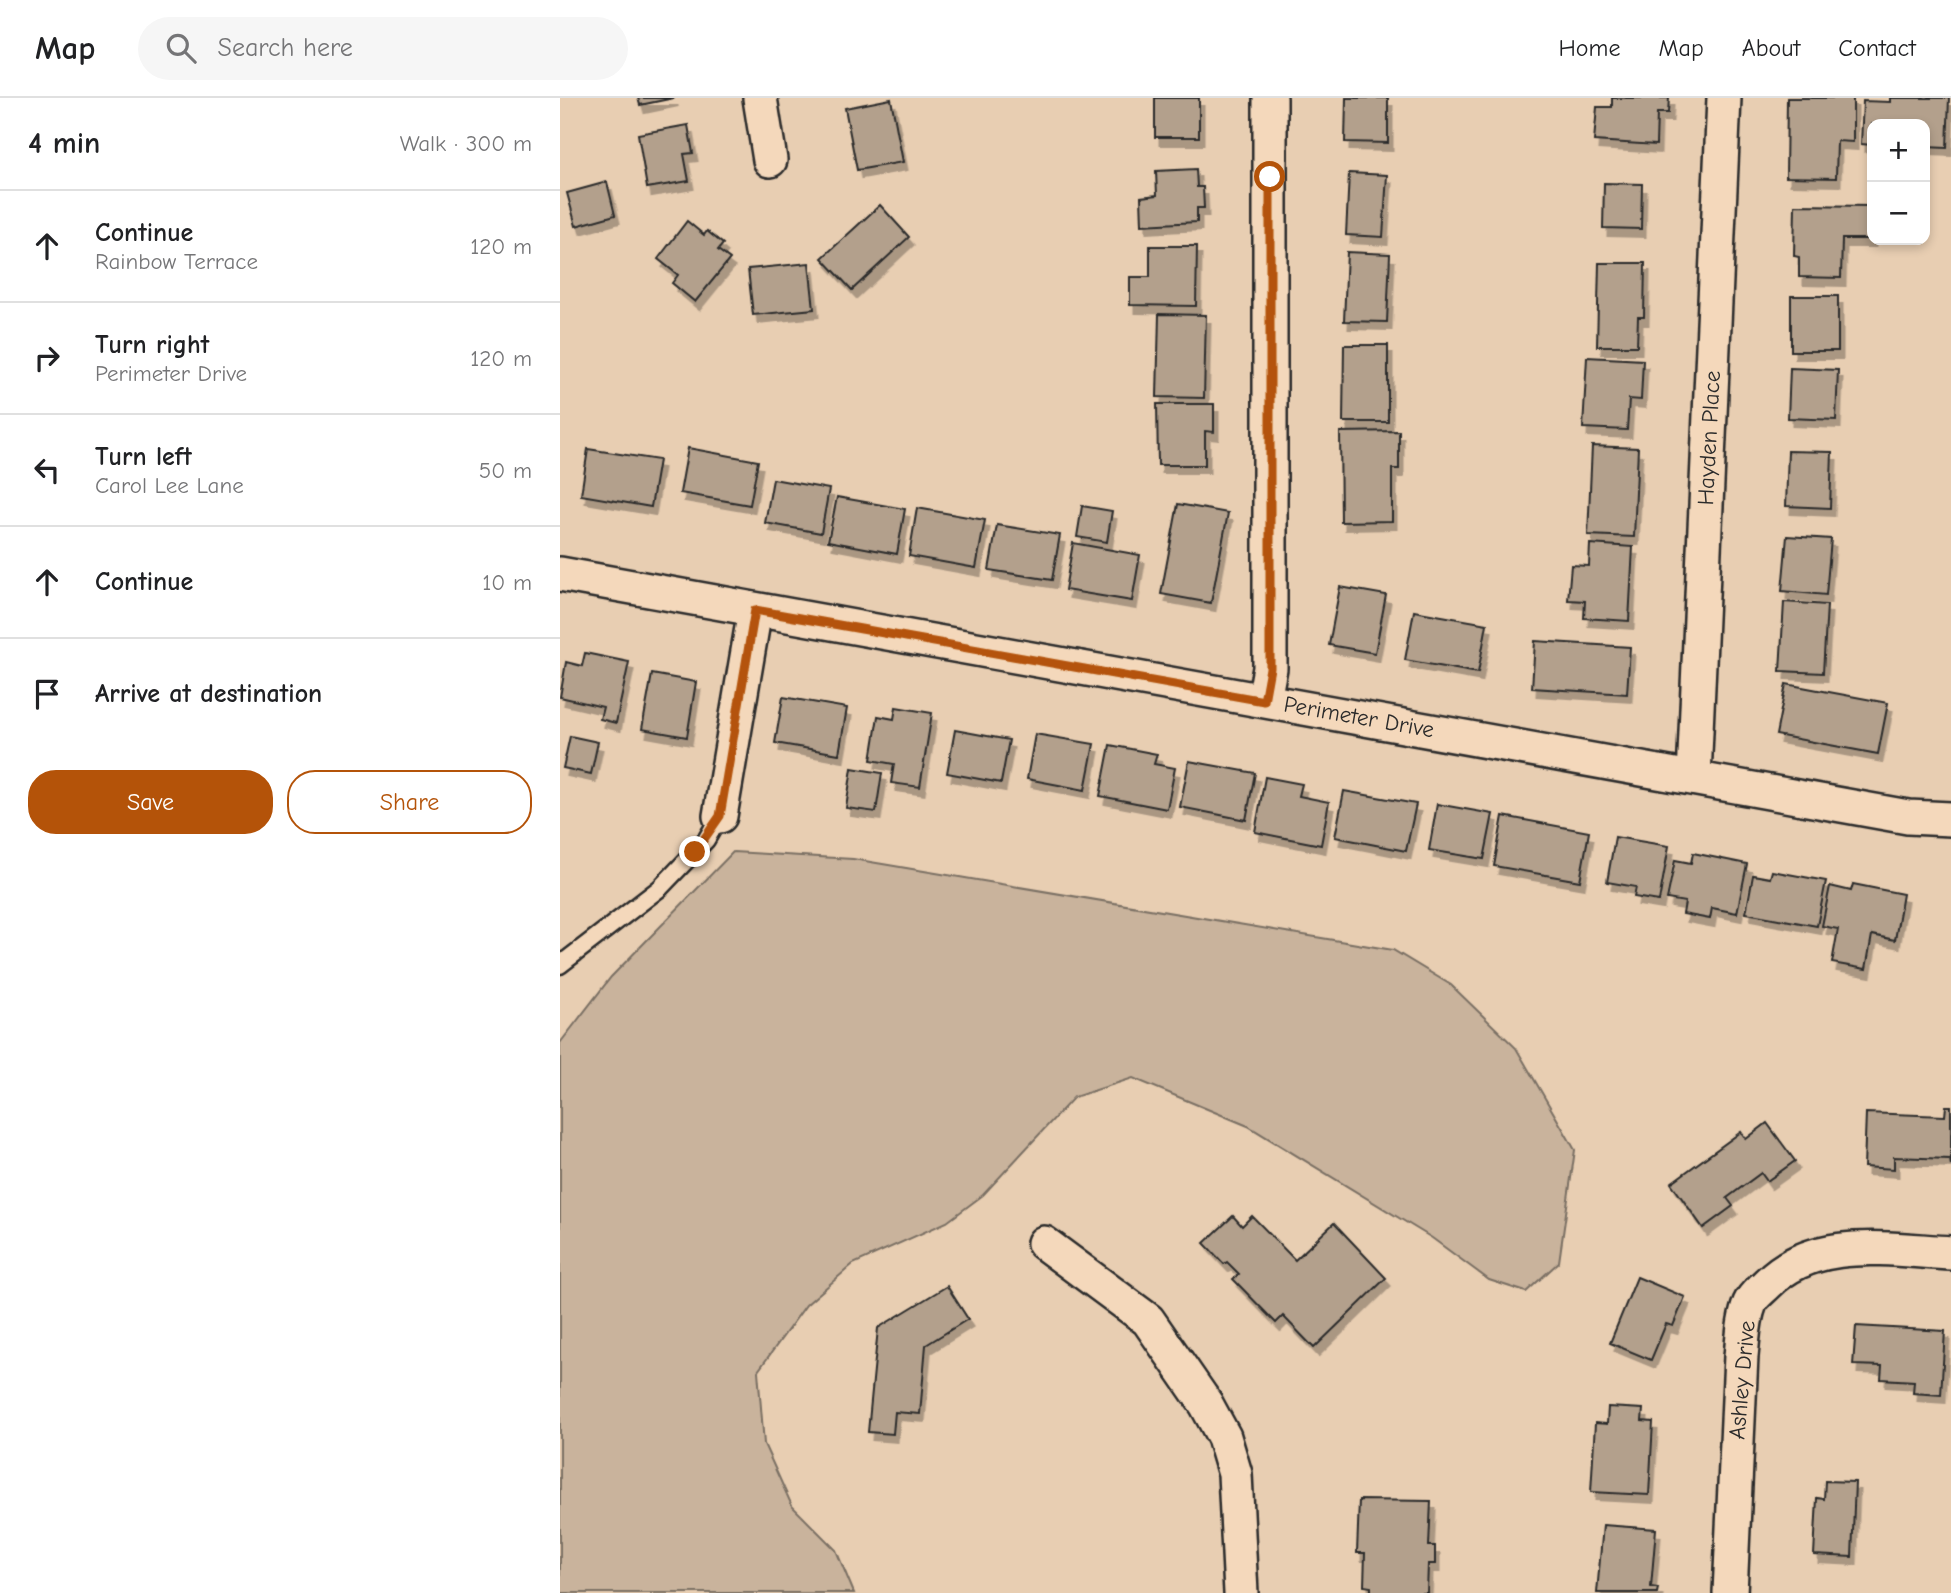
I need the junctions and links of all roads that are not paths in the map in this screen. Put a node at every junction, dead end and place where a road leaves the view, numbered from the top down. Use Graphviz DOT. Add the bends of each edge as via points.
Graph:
graph roads {
  1 [pos="760,98"];
  2 [pos="1270,98"];
  3 [pos="1724,98"];
  4 [pos="770,160"];
  5 [pos="560,574"];
  6 [pos="755,610"];
  7 [pos="1264,701"];
  8 [pos="1694,778"];
  9 [pos="720,816"];
  10 [pos="1951,819"];
  11 [pos="560,965"];
  12 [pos="1044,1243"];
  13 [pos="1951,1253"];
  14 [pos="1241,1593"];
  15 [pos="1730,1593"];
  1 -- 4 [label="street"];
  2 -- 7 [label="street" via="1270,668"];
  3 -- 8 [label="street, Hayden Place"];
  5 -- 6 [label="street, Perimeter Drive"];
  6 -- 7 [label="street, Perimeter Drive"];
  6 -- 9 [label="street"];
  7 -- 8 [label="street, Perimeter Drive"];
  8 -- 10 [label="street, Perimeter Drive" via="1908,817"];
  9 -- 11 [label="lane" via="706,840 660,888"];
  12 -- 14 [label="street" via="1149,1320 1206,1404 1224,1437 1235,1474"];
  13 -- 15 [label="street, Ashley Drive" via="1831,1251 1782,1269 1751,1300 1741,1356"];
}
